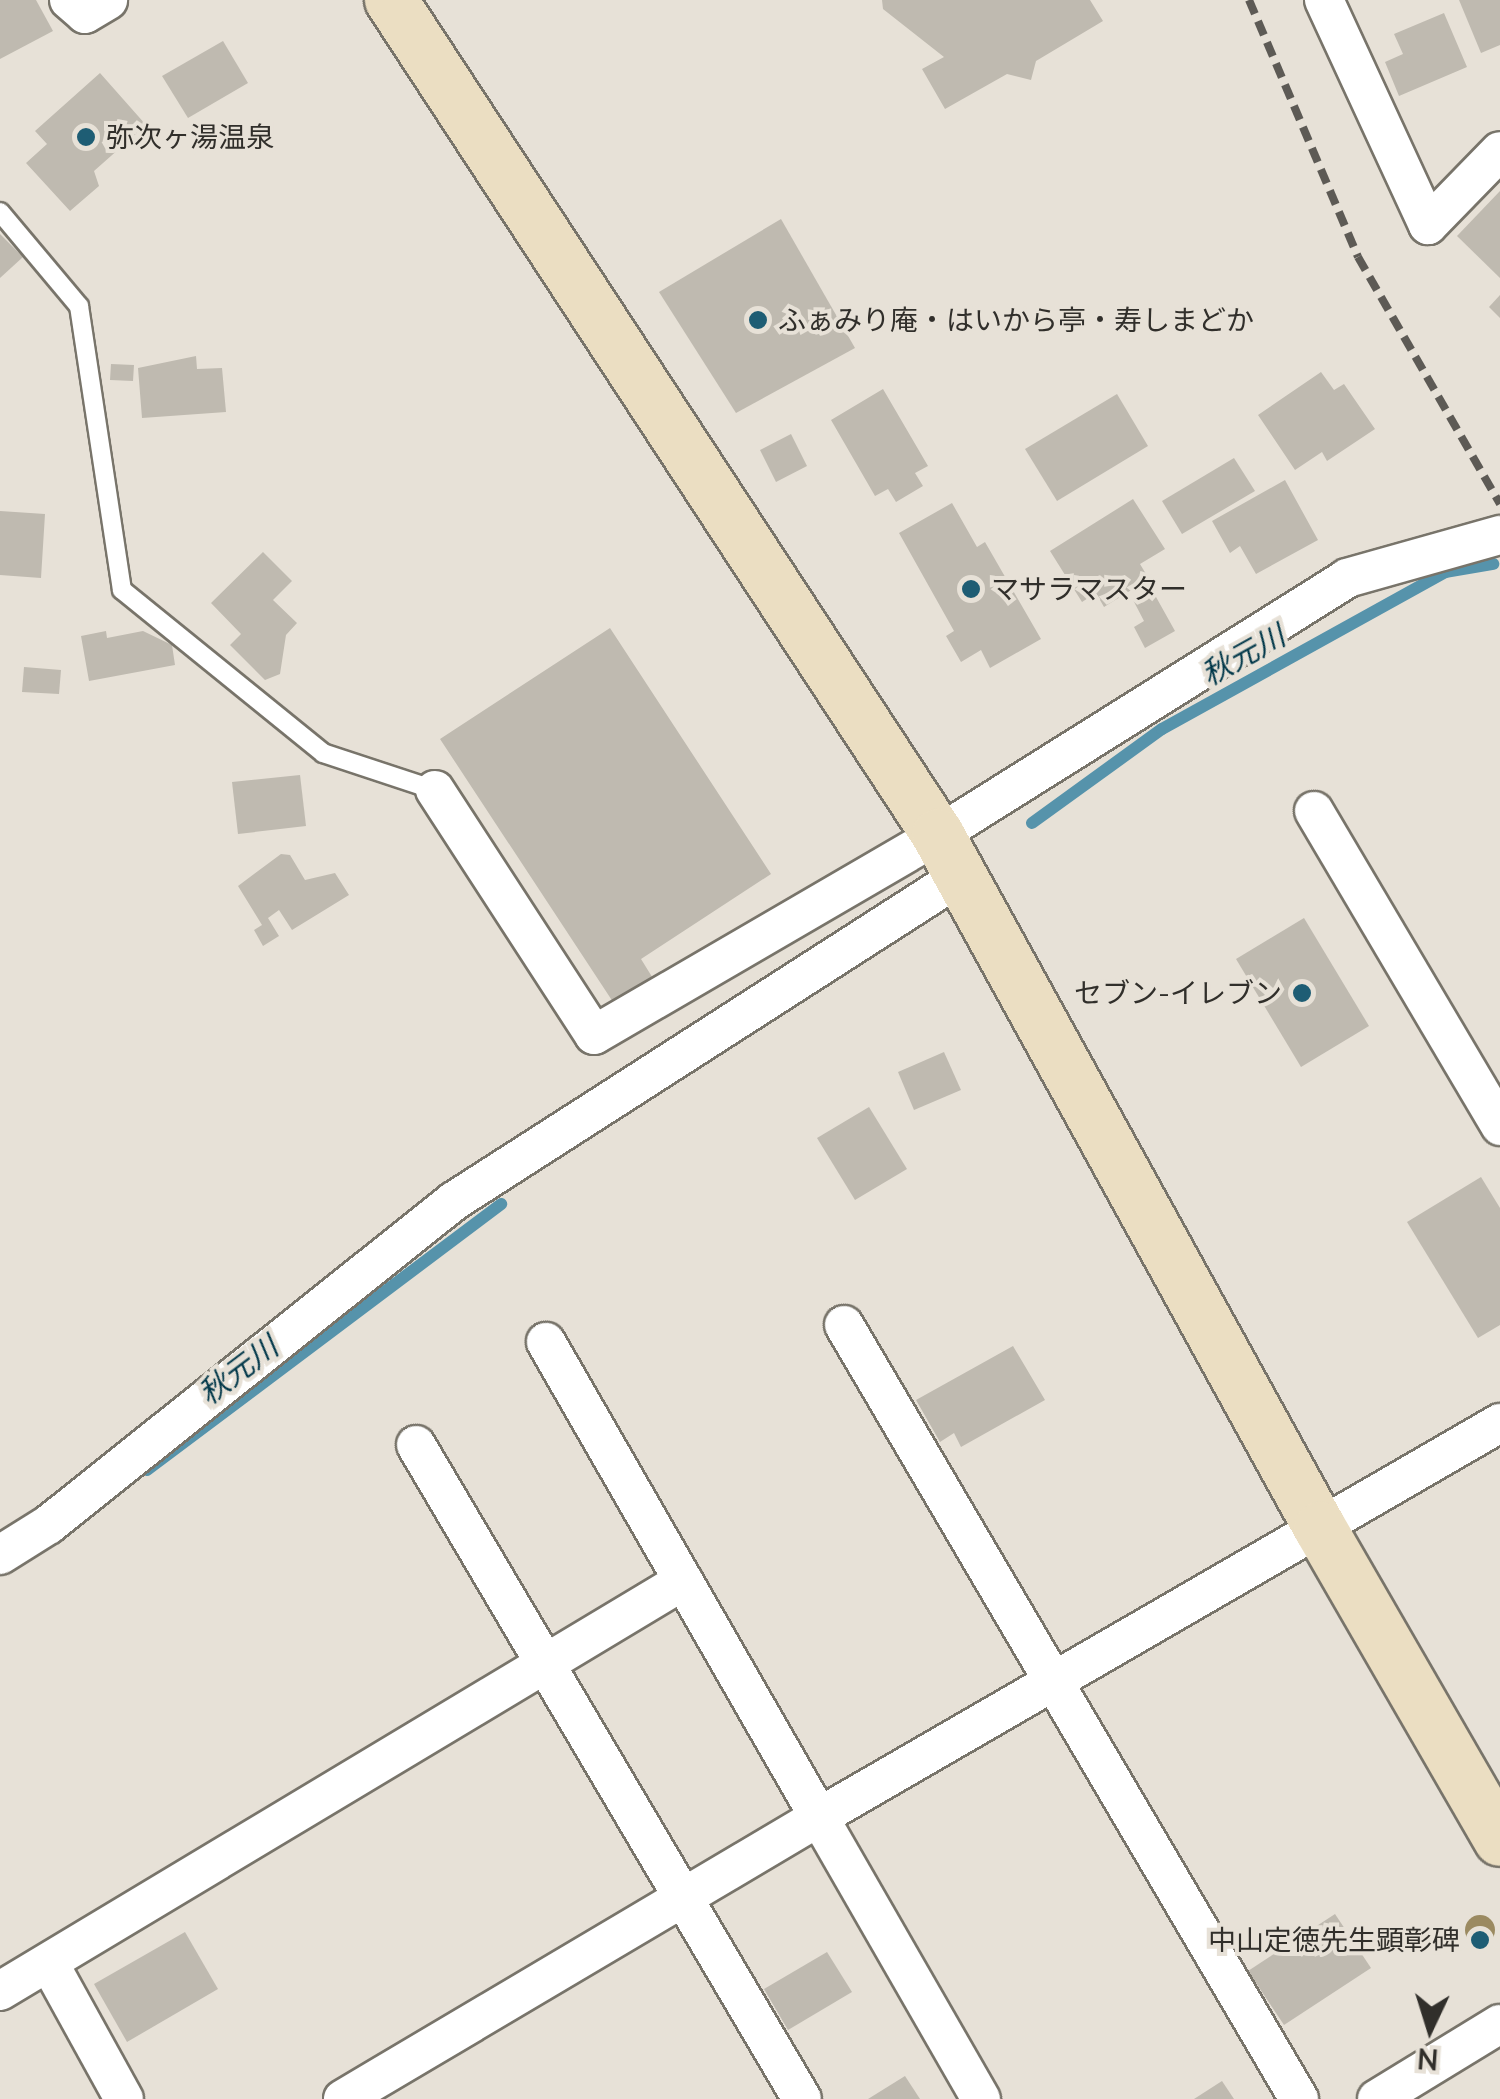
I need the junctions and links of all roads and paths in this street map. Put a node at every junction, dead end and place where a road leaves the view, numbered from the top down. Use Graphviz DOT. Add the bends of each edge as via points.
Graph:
graph roads {
  1 [pos="69,0"];
  2 [pos="108,0"];
  3 [pos="391,0"];
  4 [pos="1324,0"];
  5 [pos="1500,151"];
  6 [pos="0,212"];
  7 [pos="1500,535"];
  8 [pos="434,790"];
  9 [pos="1314,810"];
  10 [pos="950,855"];
  11 [pos="1500,1126"];
  12 [pos="844,1325"];
  13 [pos="546,1342"];
  14 [pos="1500,1423"];
  15 [pos="416,1445"];
  16 [pos="1320,1528"];
  17 [pos="0,1555"];
  18 [pos="683,1581"];
  19 [pos="544,1659"];
  20 [pos="1055,1683"];
  21 [pos="819,1817"];
  22 [pos="1500,1840"];
  23 [pos="683,1896"];
  24 [pos="49,1963"];
  25 [pos="0,1991"];
  26 [pos="1500,2024"];
  27 [pos="124,2099"];
  28 [pos="342,2099"];
  29 [pos="802,2099"];
  30 [pos="981,2099"];
  31 [pos="1299,2099"];
  32 [pos="1377,2099"];
  1 -- 2 [label="street" via="84,14"];
  3 -- 10 [label="street"];
  4 -- 5 [label="street" via="1428,225"];
  6 -- 8 [label="lane" via="79,306 122,590 323,752"];
  7 -- 10 [label="street" via="1347,578"];
  8 -- 10 [label="street" via="594,1035"];
  9 -- 11 [label="street"];
  10 -- 16 [label="street"];
  10 -- 17 [label="street" via="454,1200 48,1525"];
  12 -- 20 [label="street"];
  13 -- 18 [label="street"];
  14 -- 16 [label="street"];
  15 -- 19 [label="street"];
  16 -- 20 [label="street"];
  16 -- 22 [label="street"];
  18 -- 19 [label="street"];
  18 -- 21 [label="street"];
  19 -- 23 [label="street"];
  19 -- 24 [label="street"];
  20 -- 21 [label="street"];
  20 -- 31 [label="street"];
  21 -- 23 [label="street"];
  21 -- 30 [label="street"];
  23 -- 28 [label="street"];
  23 -- 29 [label="street"];
  24 -- 25 [label="street"];
  24 -- 27 [label="street"];
  26 -- 32 [label="street"];
}
